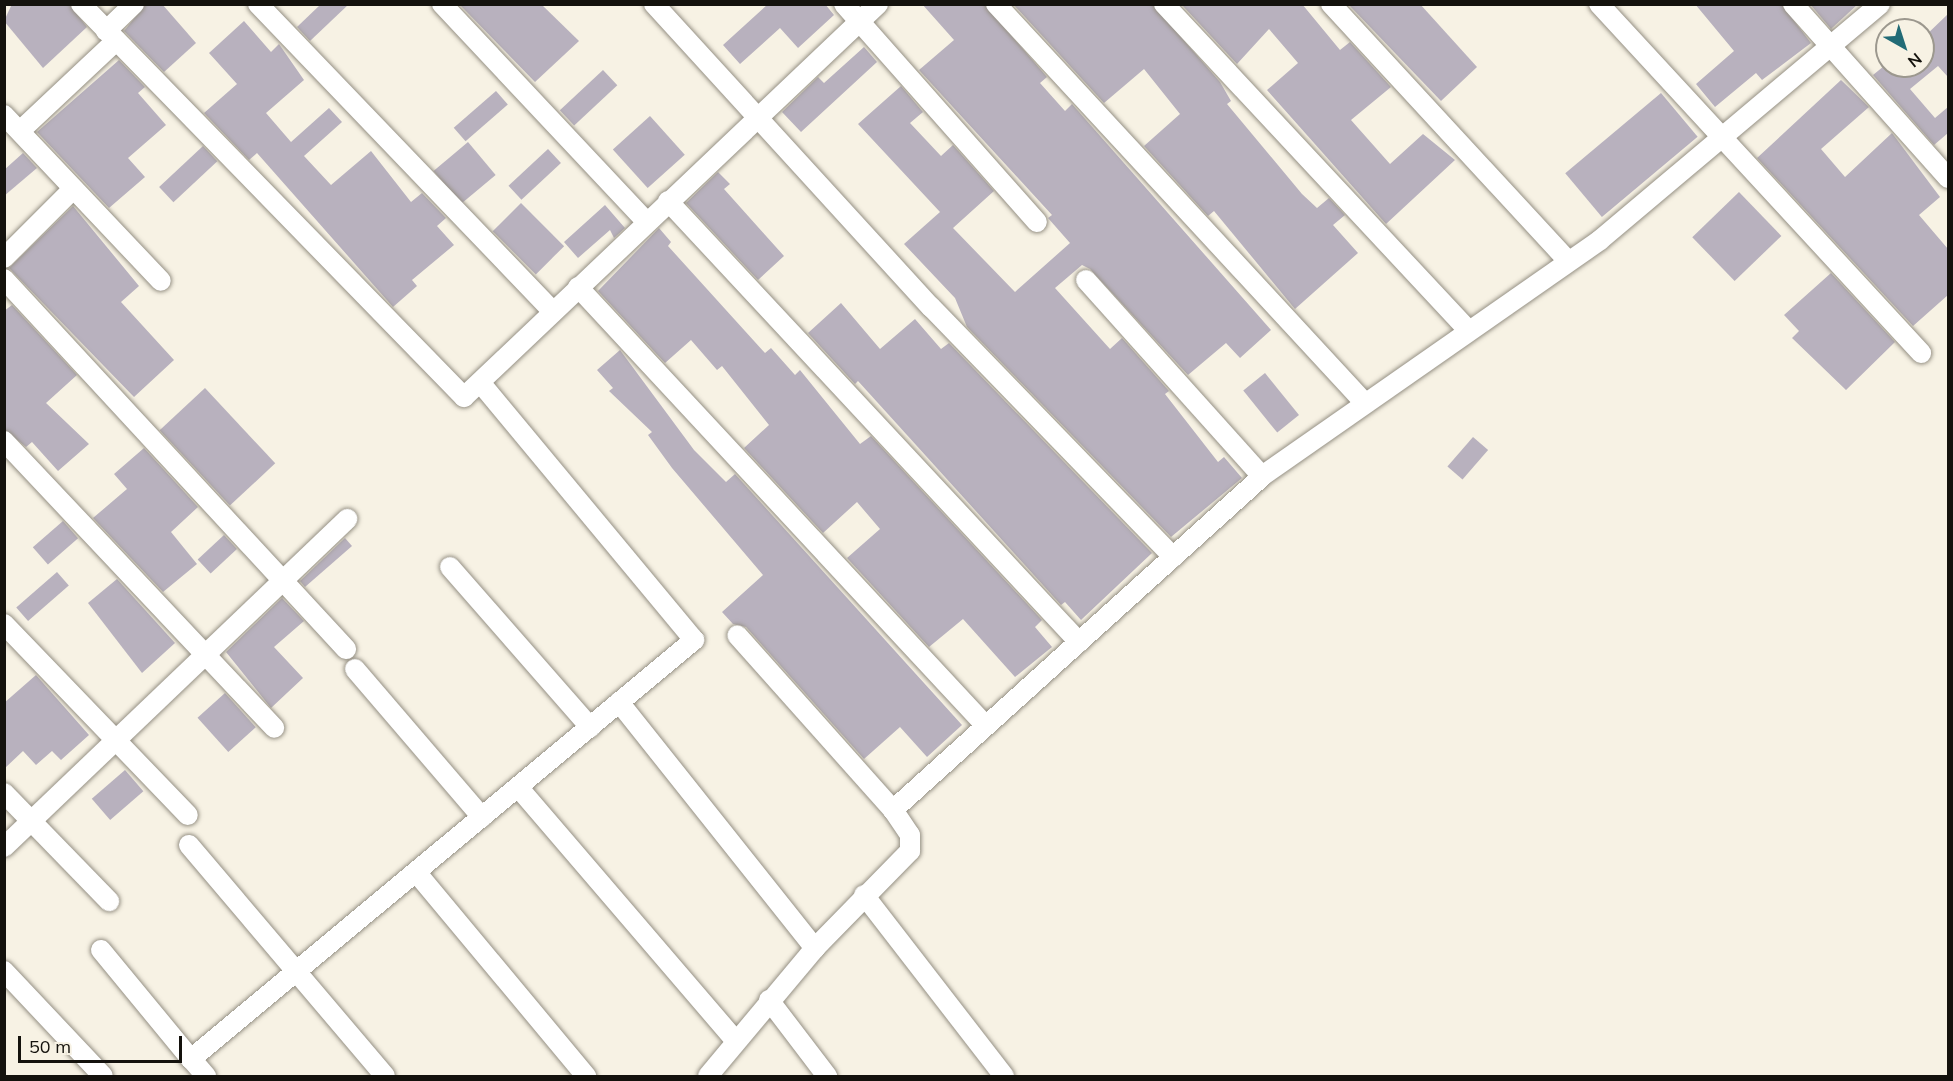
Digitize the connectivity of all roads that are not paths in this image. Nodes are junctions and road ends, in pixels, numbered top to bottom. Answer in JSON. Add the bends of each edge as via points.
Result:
{"nodes":[{"id":1,"x":81,"y":4,"type":"edge"},
{"id":2,"x":134,"y":4,"type":"edge"},
{"id":3,"x":258,"y":4,"type":"edge"},
{"id":4,"x":442,"y":4,"type":"edge"},
{"id":5,"x":654,"y":4,"type":"edge"},
{"id":6,"x":844,"y":4,"type":"edge"},
{"id":7,"x":879,"y":4,"type":"edge"},
{"id":8,"x":996,"y":4,"type":"edge"},
{"id":9,"x":1164,"y":4,"type":"edge"},
{"id":10,"x":1331,"y":4,"type":"edge"},
{"id":11,"x":1599,"y":4,"type":"edge"},
{"id":12,"x":1793,"y":4,"type":"edge"},
{"id":13,"x":1880,"y":4,"type":"edge"},
{"id":14,"x":859,"y":22,"type":"junction"},
{"id":15,"x":111,"y":36,"type":"junction"},
{"id":16,"x":1829,"y":47,"type":"junction"},
{"id":17,"x":756,"y":114,"type":"junction"},
{"id":18,"x":4,"y":115,"type":"edge"},
{"id":19,"x":20,"y":131,"type":"junction"},
{"id":20,"x":1720,"y":137,"type":"junction"},
{"id":21,"x":1948,"y":178,"type":"edge"},
{"id":22,"x":72,"y":190,"type":"junction"},
{"id":23,"x":668,"y":201,"type":"junction"},
{"id":24,"x":646,"y":221,"type":"junction"},
{"id":25,"x":1037,"y":222,"type":"dead end"},
{"id":26,"x":4,"y":258,"type":"edge"},
{"id":27,"x":1568,"y":261,"type":"junction"},
{"id":28,"x":4,"y":279,"type":"edge"},
{"id":29,"x":1086,"y":280,"type":"dead end"},
{"id":30,"x":161,"y":281,"type":"dead end"},
{"id":31,"x":578,"y":287,"type":"junction"},
{"id":32,"x":552,"y":312,"type":"junction"},
{"id":33,"x":1468,"y":330,"type":"junction"},
{"id":34,"x":1921,"y":353,"type":"dead end"},
{"id":35,"x":481,"y":383,"type":"junction"},
{"id":36,"x":1363,"y":401,"type":"junction"},
{"id":37,"x":4,"y":441,"type":"edge"},
{"id":38,"x":1262,"y":476,"type":"junction"},
{"id":39,"x":347,"y":519,"type":"dead end"},
{"id":40,"x":1173,"y":557,"type":"junction"},
{"id":41,"x":450,"y":567,"type":"dead end"},
{"id":42,"x":285,"y":579,"type":"junction"},
{"id":43,"x":4,"y":624,"type":"edge"},
{"id":44,"x":737,"y":635,"type":"dead end"},
{"id":45,"x":1079,"y":642,"type":"junction"},
{"id":46,"x":346,"y":649,"type":"dead end"},
{"id":47,"x":206,"y":654,"type":"junction"},
{"id":48,"x":355,"y":669,"type":"dead end"},
{"id":49,"x":619,"y":702,"type":"junction"},
{"id":50,"x":986,"y":726,"type":"junction"},
{"id":51,"x":590,"y":727,"type":"junction"},
{"id":52,"x":274,"y":728,"type":"dead end"},
{"id":53,"x":118,"y":742,"type":"junction"},
{"id":54,"x":518,"y":787,"type":"junction"},
{"id":55,"x":4,"y":794,"type":"edge"},
{"id":56,"x":893,"y":810,"type":"junction"},
{"id":57,"x":188,"y":815,"type":"dead end"},
{"id":58,"x":482,"y":817,"type":"junction"},
{"id":59,"x":32,"y":822,"type":"junction"},
{"id":60,"x":189,"y":845,"type":"dead end"},
{"id":61,"x":4,"y":847,"type":"edge"},
{"id":62,"x":416,"y":872,"type":"junction"},
{"id":63,"x":864,"y":895,"type":"junction"},
{"id":64,"x":109,"y":901,"type":"dead end"},
{"id":65,"x":815,"y":948,"type":"junction"},
{"id":66,"x":101,"y":950,"type":"dead end"},
{"id":67,"x":4,"y":971,"type":"edge"},
{"id":68,"x":297,"y":972,"type":"junction"},
{"id":69,"x":769,"y":1000,"type":"junction"},
{"id":70,"x":736,"y":1041,"type":"junction"},
{"id":71,"x":191,"y":1059,"type":"junction"},
{"id":72,"x":103,"y":1077,"type":"edge"},
{"id":73,"x":206,"y":1077,"type":"edge"},
{"id":74,"x":385,"y":1077,"type":"edge"},
{"id":75,"x":586,"y":1077,"type":"edge"},
{"id":76,"x":708,"y":1077,"type":"edge"},
{"id":77,"x":827,"y":1077,"type":"edge"},
{"id":78,"x":1004,"y":1077,"type":"edge"}],
"edges":[{"from":1,"to":15,"type":"street"},
{"from":2,"to":15,"type":"street"},
{"from":3,"to":32,"type":"street"},
{"from":4,"to":24,"type":"street"},
{"from":5,"to":17,"type":"street"},
{"from":6,"to":14,"type":"street"},
{"from":7,"to":14,"type":"street"},
{"from":8,"to":36,"type":"street"},
{"from":9,"to":33,"type":"street"},
{"from":10,"to":27,"type":"street"},
{"from":11,"to":20,"type":"street"},
{"from":12,"to":16,"type":"street"},
{"from":13,"to":16,"type":"street"},
{"from":14,"to":17,"type":"street"},
{"from":14,"to":25,"type":"street"},
{"from":15,"to":19,"type":"street"},
{"from":15,"to":35,"type":"street","via":[[464,397]]},
{"from":16,"to":20,"type":"street"},
{"from":16,"to":21,"type":"street"},
{"from":17,"to":23,"type":"street"},
{"from":17,"to":40,"type":"street","via":[[931,307]]},
{"from":18,"to":19,"type":"street"},
{"from":19,"to":22,"type":"street"},
{"from":20,"to":27,"type":"street"},
{"from":20,"to":34,"type":"street"},
{"from":22,"to":26,"type":"street"},
{"from":22,"to":30,"type":"street"},
{"from":23,"to":24,"type":"street"},
{"from":23,"to":45,"type":"street"},
{"from":24,"to":31,"type":"street"},
{"from":27,"to":33,"type":"street"},
{"from":28,"to":42,"type":"street"},
{"from":29,"to":38,"type":"street"},
{"from":31,"to":32,"type":"street"},
{"from":31,"to":50,"type":"street"},
{"from":32,"to":35,"type":"street"},
{"from":33,"to":36,"type":"street"},
{"from":35,"to":49,"type":"street","via":[[694,640]]},
{"from":36,"to":38,"type":"street"},
{"from":37,"to":47,"type":"street"},
{"from":38,"to":40,"type":"street"},
{"from":39,"to":42,"type":"street"},
{"from":40,"to":45,"type":"street"},
{"from":41,"to":51,"type":"street"},
{"from":42,"to":46,"type":"street"},
{"from":42,"to":47,"type":"street"},
{"from":43,"to":53,"type":"street"},
{"from":44,"to":56,"type":"street"},
{"from":45,"to":50,"type":"street"},
{"from":47,"to":52,"type":"street"},
{"from":47,"to":53,"type":"street"},
{"from":48,"to":58,"type":"street"},
{"from":49,"to":51,"type":"street"},
{"from":49,"to":65,"type":"street"},
{"from":50,"to":56,"type":"street"},
{"from":51,"to":54,"type":"street"},
{"from":53,"to":57,"type":"street"},
{"from":53,"to":59,"type":"street"},
{"from":54,"to":58,"type":"street"},
{"from":54,"to":70,"type":"street"},
{"from":55,"to":59,"type":"street"},
{"from":56,"to":63,"type":"street","via":[[910,835],[910,850]]},
{"from":58,"to":62,"type":"street"},
{"from":59,"to":61,"type":"street"},
{"from":59,"to":64,"type":"street"},
{"from":60,"to":68,"type":"street"},
{"from":62,"to":68,"type":"street"},
{"from":62,"to":75,"type":"street"},
{"from":63,"to":65,"type":"street"},
{"from":63,"to":78,"type":"street"},
{"from":65,"to":69,"type":"street"},
{"from":66,"to":71,"type":"street"},
{"from":67,"to":72,"type":"street"},
{"from":68,"to":71,"type":"street"},
{"from":68,"to":74,"type":"street"},
{"from":69,"to":70,"type":"street"},
{"from":69,"to":77,"type":"street"},
{"from":70,"to":76,"type":"street"},
{"from":71,"to":73,"type":"street"}]}
